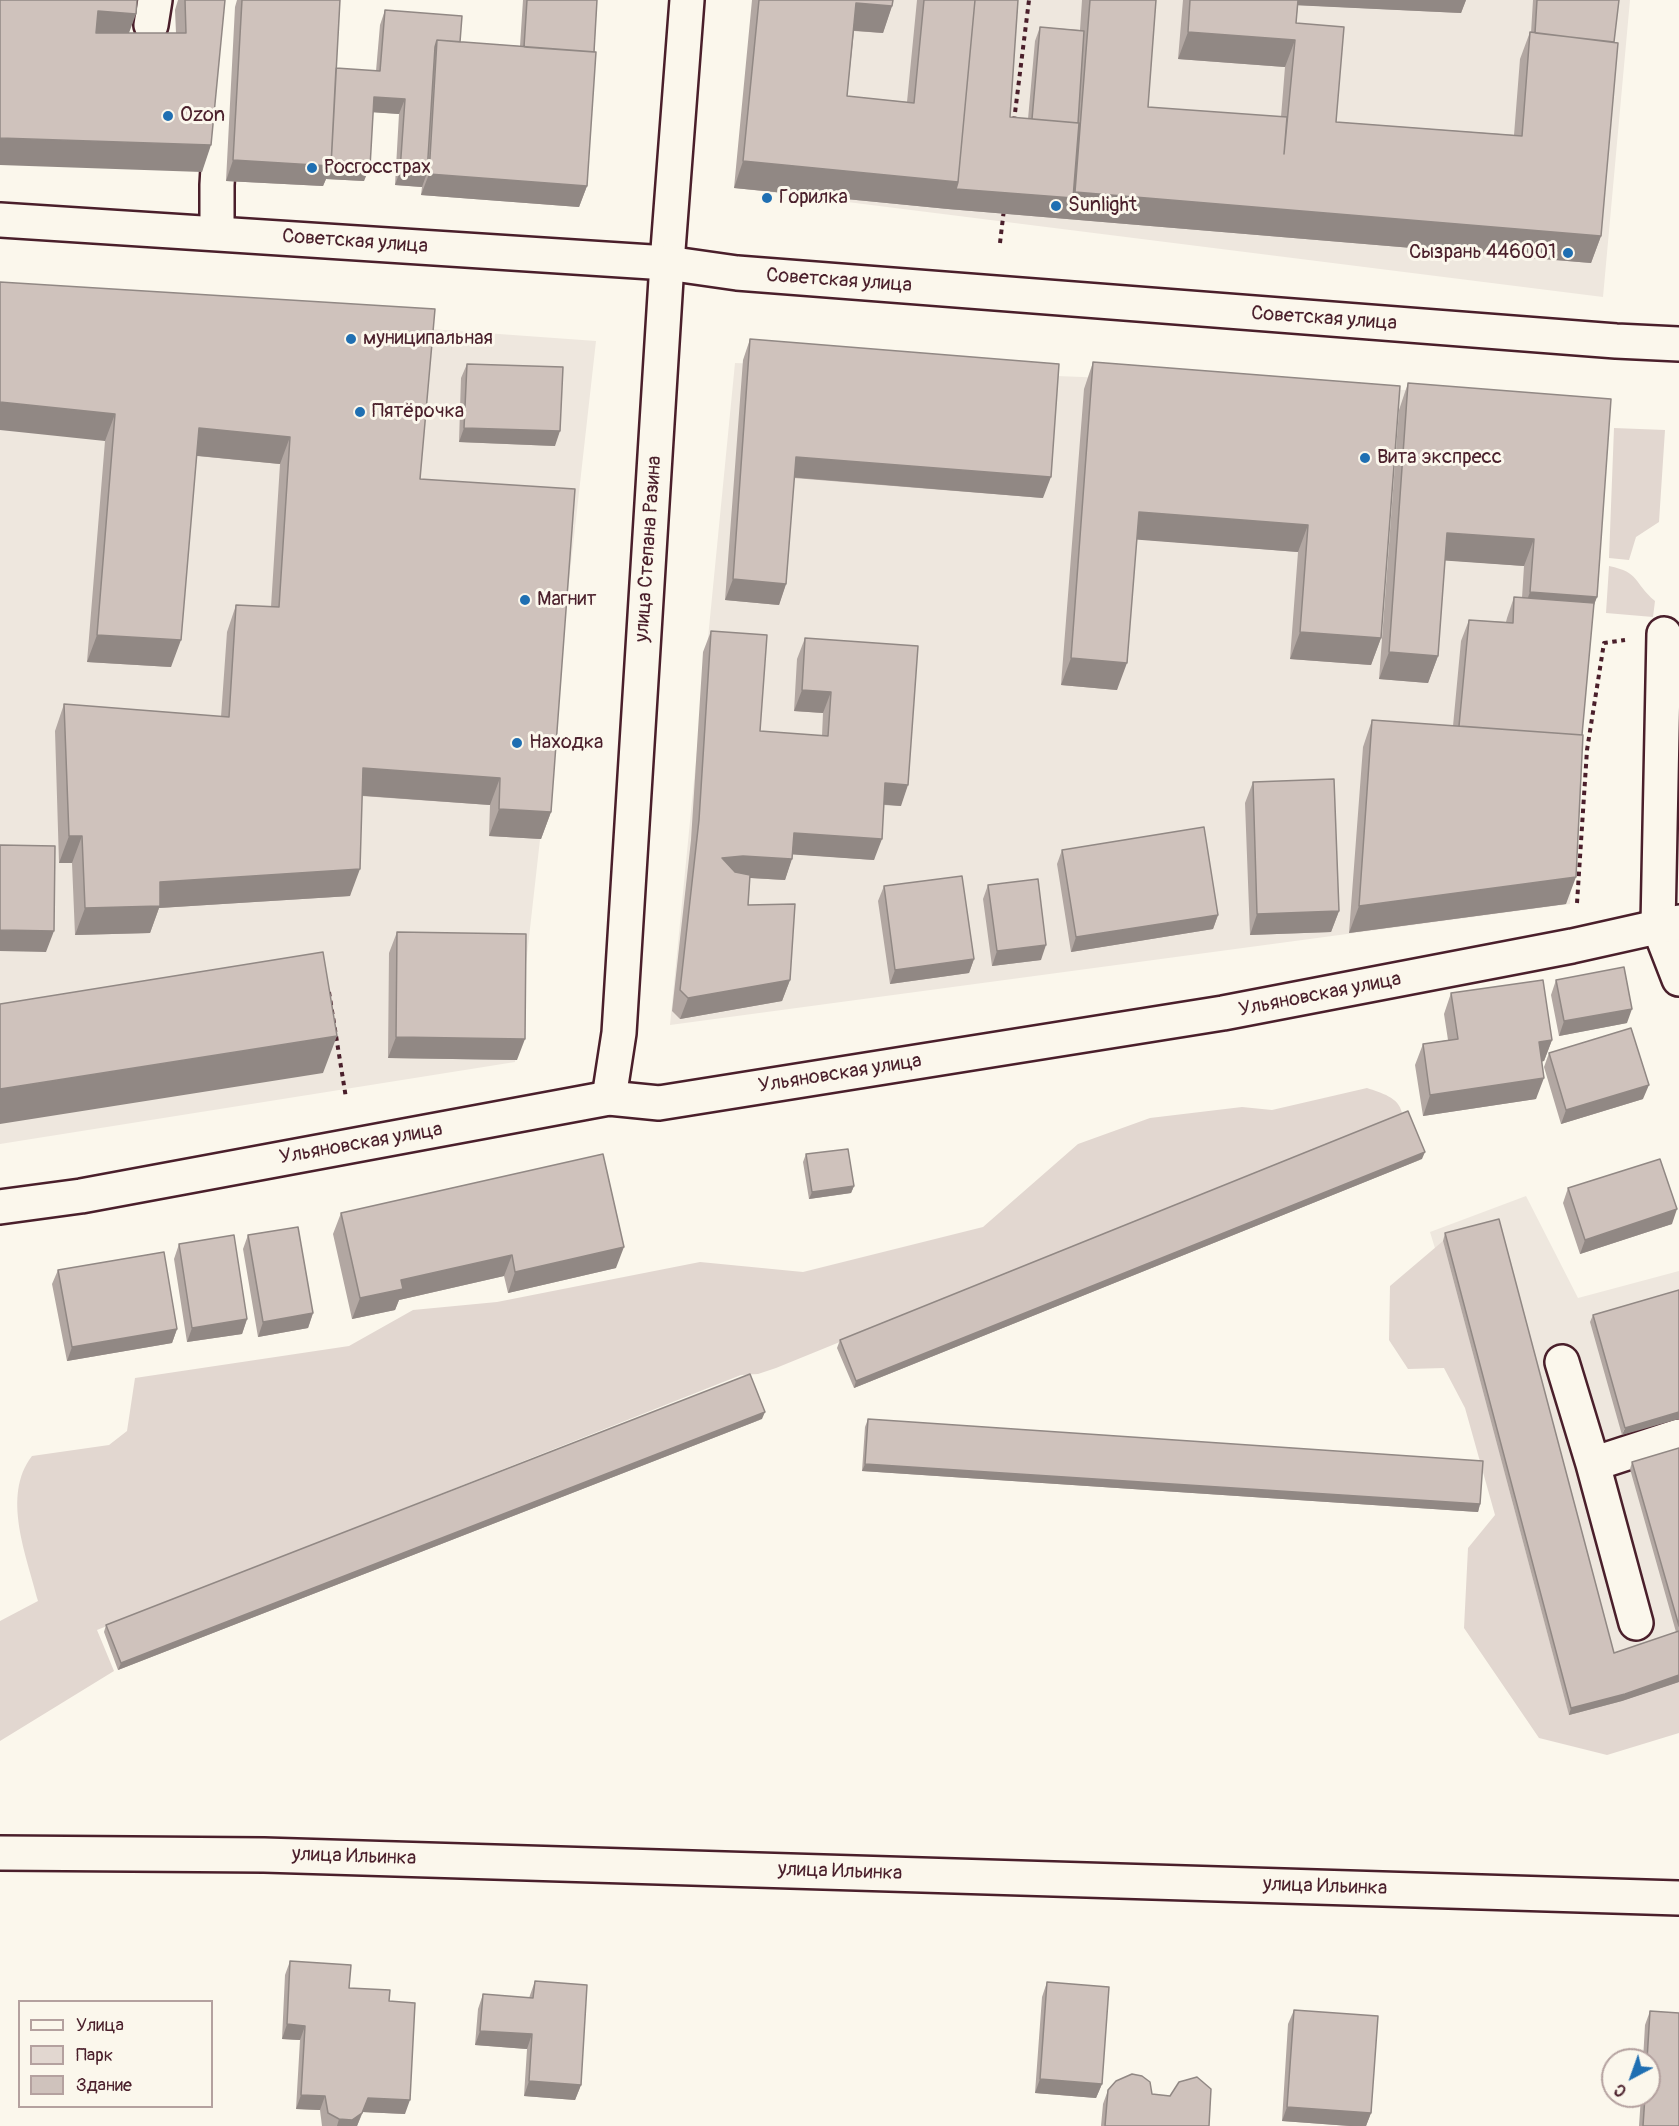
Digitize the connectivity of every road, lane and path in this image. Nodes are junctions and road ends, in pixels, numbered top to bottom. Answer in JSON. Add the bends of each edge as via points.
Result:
{"nodes":[{"id":1,"x":228,"y":0,"type":"edge"},
{"id":2,"x":687,"y":0,"type":"edge"},
{"id":3,"x":1029,"y":0,"type":"edge"},
{"id":4,"x":1014,"y":127,"type":"edge"},
{"id":5,"x":1006,"y":197,"type":"edge"},
{"id":6,"x":0,"y":220,"type":"edge"},
{"id":7,"x":217,"y":233,"type":"junction"},
{"id":8,"x":1000,"y":243,"type":"dead end"},
{"id":9,"x":667,"y":263,"type":"junction"},
{"id":10,"x":1679,"y":344,"type":"edge"},
{"id":11,"x":1664,"y":634,"type":"joint"},
{"id":12,"x":1669,"y":923,"type":"edge"},
{"id":13,"x":1572,"y":946,"type":"junction"},
{"id":14,"x":1679,"y":979,"type":"edge"},
{"id":15,"x":328,"y":987,"type":"edge"},
{"id":16,"x":346,"y":1098,"type":"dead end"},
{"id":17,"x":609,"y":1098,"type":"junction"},
{"id":18,"x":0,"y":1207,"type":"edge"},
{"id":19,"x":1562,"y":1362,"type":"dead end"},
{"id":20,"x":1679,"y":1436,"type":"edge"},
{"id":21,"x":1593,"y":1464,"type":"junction"},
{"id":22,"x":1636,"y":1623,"type":"dead end"},
{"id":23,"x":0,"y":1853,"type":"edge"},
{"id":24,"x":1679,"y":1898,"type":"edge"}],
"edges":[{"from":1,"to":7,"type":"main road"},
{"from":2,"to":9,"type":"main road","name":"улица Степана Разина"},
{"from":3,"to":4,"type":"path"},
{"from":5,"to":8,"type":"path"},
{"from":6,"to":7,"type":"main road","name":"Советская улица"},
{"from":7,"to":9,"type":"main road","name":"Советская улица"},
{"from":9,"to":10,"type":"main road","name":"Советская улица","via":[[761,275]]},
{"from":9,"to":17,"type":"main road","name":"улица Степана Разина","via":[[619,1033]]},
{"from":11,"to":12,"type":"main road"},
{"from":11,"to":13,"type":"path","via":[[1604,643],[1587,750]]},
{"from":12,"to":13,"type":"main road","name":"Ульяновская улица"},
{"from":12,"to":14,"type":"main road"},
{"from":13,"to":17,"type":"main road","name":"Ульяновская улица","via":[[1223,1013],[659,1103]]},
{"from":15,"to":16,"type":"path"},
{"from":17,"to":18,"type":"main road","name":"Ульяновская улица","via":[[81,1196]]},
{"from":19,"to":21,"type":"main road"},
{"from":20,"to":21,"type":"main road"},
{"from":21,"to":22,"type":"main road"},
{"from":23,"to":24,"type":"main road","name":"улица Ильинка","via":[[299,1856]]}]}
